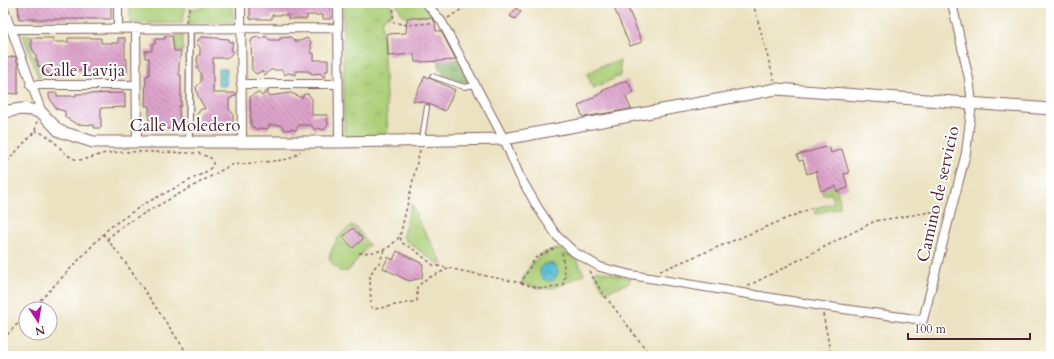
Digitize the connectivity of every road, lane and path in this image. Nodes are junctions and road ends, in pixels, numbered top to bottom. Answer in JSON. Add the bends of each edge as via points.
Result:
{"nodes":[{"id":1,"x":118,"y":3,"type":"edge"},
{"id":2,"x":185,"y":3,"type":"edge"},
{"id":3,"x":204,"y":3,"type":"edge"},
{"id":4,"x":242,"y":3,"type":"edge"},
{"id":5,"x":338,"y":3,"type":"edge"},
{"id":6,"x":394,"y":3,"type":"edge"},
{"id":7,"x":426,"y":3,"type":"edge"},
{"id":8,"x":471,"y":3,"type":"edge"},
{"id":9,"x":753,"y":3,"type":"edge"},
{"id":10,"x":952,"y":3,"type":"edge"},
{"id":11,"x":190,"y":5,"type":"junction"},
{"id":12,"x":3,"y":7,"type":"edge"},
{"id":13,"x":442,"y":22,"type":"junction"},
{"id":14,"x":188,"y":26,"type":"junction"},
{"id":15,"x":118,"y":28,"type":"junction"},
{"id":16,"x":136,"y":28,"type":"junction"},
{"id":17,"x":241,"y":28,"type":"junction"},
{"id":18,"x":338,"y":28,"type":"junction"},
{"id":19,"x":11,"y":29,"type":"junction"},
{"id":20,"x":432,"y":76,"type":"dead end"},
{"id":21,"x":242,"y":84,"type":"junction"},
{"id":22,"x":338,"y":84,"type":"junction"},
{"id":23,"x":30,"y":85,"type":"junction"},
{"id":24,"x":136,"y":85,"type":"junction"},
{"id":25,"x":475,"y":85,"type":"junction"},
{"id":26,"x":776,"y":89,"type":"junction"},
{"id":27,"x":972,"y":103,"type":"junction"},
{"id":28,"x":427,"y":107,"type":"dead end"},
{"id":29,"x":1051,"y":109,"type":"edge"},
{"id":30,"x":3,"y":112,"type":"edge"},
{"id":31,"x":42,"y":113,"type":"junction"},
{"id":32,"x":35,"y":131,"type":"junction"},
{"id":33,"x":422,"y":139,"type":"junction"},
{"id":34,"x":504,"y":139,"type":"junction"},
{"id":35,"x":189,"y":141,"type":"junction"},
{"id":36,"x":242,"y":141,"type":"junction"},
{"id":37,"x":301,"y":141,"type":"junction"},
{"id":38,"x":136,"y":142,"type":"junction"},
{"id":39,"x":339,"y":142,"type":"junction"},
{"id":40,"x":3,"y":166,"type":"edge"},
{"id":41,"x":812,"y":208,"type":"dead end"},
{"id":42,"x":952,"y":209,"type":"junction"},
{"id":43,"x":103,"y":234,"type":"junction"},
{"id":44,"x":400,"y":236,"type":"junction"},
{"id":45,"x":107,"y":240,"type":"junction"},
{"id":46,"x":564,"y":243,"type":"junction"},
{"id":47,"x":384,"y":250,"type":"junction"},
{"id":48,"x":359,"y":253,"type":"dead end"},
{"id":49,"x":586,"y":259,"type":"junction"},
{"id":50,"x":448,"y":269,"type":"junction"},
{"id":51,"x":660,"y":271,"type":"dead end"},
{"id":52,"x":521,"y":283,"type":"junction"},
{"id":53,"x":737,"y":292,"type":"junction"},
{"id":54,"x":40,"y":301,"type":"edge"},
{"id":55,"x":822,"y":306,"type":"junction"},
{"id":56,"x":18,"y":323,"type":"edge"},
{"id":57,"x":3,"y":339,"type":"edge"},
{"id":58,"x":3,"y":347,"type":"edge"},
{"id":59,"x":12,"y":356,"type":"edge"},
{"id":60,"x":189,"y":356,"type":"edge"},
{"id":61,"x":651,"y":356,"type":"edge"},
{"id":62,"x":831,"y":356,"type":"edge"}],
"edges":[{"from":1,"to":15,"type":"street"},
{"from":2,"to":11,"type":"path"},
{"from":3,"to":11,"type":"path"},
{"from":4,"to":17,"type":"street"},
{"from":5,"to":18,"type":"street"},
{"from":6,"to":13,"type":"path","via":[[393,22],[407,25]]},
{"from":7,"to":13,"type":"street"},
{"from":8,"to":13,"type":"path"},
{"from":9,"to":26,"type":"path"},
{"from":10,"to":27,"type":"street","name":"Camino de servicio"},
{"from":11,"to":14,"type":"path"},
{"from":12,"to":19,"type":"street"},
{"from":13,"to":25,"type":"street"},
{"from":14,"to":16,"type":"street"},
{"from":14,"to":17,"type":"street"},
{"from":14,"to":35,"type":"street"},
{"from":15,"to":16,"type":"street"},
{"from":15,"to":19,"type":"street"},
{"from":16,"to":24,"type":"street"},
{"from":17,"to":18,"type":"street"},
{"from":17,"to":21,"type":"street"},
{"from":18,"to":22,"type":"street"},
{"from":19,"to":23,"type":"street"},
{"from":20,"to":25,"type":"lane","via":[[464,87]]},
{"from":21,"to":22,"type":"street"},
{"from":21,"to":36,"type":"street"},
{"from":22,"to":39,"type":"street"},
{"from":23,"to":24,"type":"street","name":"Calle Lavija"},
{"from":23,"to":31,"type":"street"},
{"from":24,"to":38,"type":"street"},
{"from":25,"to":34,"type":"street"},
{"from":26,"to":27,"type":"main road","name":"Calle Moledero"},
{"from":26,"to":34,"type":"main road","name":"Calle Moledero"},
{"from":27,"to":29,"type":"main road","name":"Calle Moledero"},
{"from":27,"to":42,"type":"street","name":"Camino de servicio","via":[[966,153]]},
{"from":28,"to":33,"type":"lane"},
{"from":30,"to":31,"type":"main road","via":[[21,109]]},
{"from":31,"to":32,"type":"path"},
{"from":31,"to":38,"type":"main road","name":"Calle Moledero","via":[[59,131],[73,136],[93,142]]},
{"from":32,"to":40,"type":"path"},
{"from":32,"to":43,"type":"path","via":[[42,133],[68,155],[79,160],[108,153],[198,153],[211,158],[214,163],[204,173],[144,204]]},
{"from":33,"to":34,"type":"main road","name":"Calle Moledero"},
{"from":33,"to":39,"type":"main road","name":"Calle Moledero"},
{"from":33,"to":44,"type":"path"},
{"from":34,"to":46,"type":"street","via":[[519,175],[538,208]]},
{"from":35,"to":36,"type":"main road","name":"Calle Moledero"},
{"from":35,"to":38,"type":"main road","name":"Calle Moledero"},
{"from":36,"to":37,"type":"main road","name":"Calle Moledero"},
{"from":37,"to":39,"type":"main road","name":"Calle Moledero"},
{"from":37,"to":45,"type":"path","via":[[300,151],[294,157],[231,165],[125,224]]},
{"from":41,"to":51,"type":"path"},
{"from":42,"to":53,"type":"path","via":[[875,221]]},
{"from":42,"to":55,"type":"street","name":"Camino de servicio","via":[[923,320]]},
{"from":43,"to":45,"type":"path"},
{"from":43,"to":54,"type":"path"},
{"from":44,"to":47,"type":"path","via":[[392,246]]},
{"from":44,"to":50,"type":"path","via":[[402,243],[433,265]]},
{"from":45,"to":60,"type":"path","via":[[126,262]]},
{"from":46,"to":49,"type":"street"},
{"from":46,"to":52,"type":"path","via":[[535,258]]},
{"from":46,"to":52,"type":"path","via":[[561,249],[565,276],[563,284],[552,289],[537,289]]},
{"from":47,"to":48,"type":"path"},
{"from":47,"to":50,"type":"path","via":[[380,262],[370,276],[371,307],[417,301],[417,287],[426,279]]},
{"from":49,"to":53,"type":"street","via":[[600,267],[631,275]]},
{"from":49,"to":61,"type":"path","via":[[592,277]]},
{"from":50,"to":52,"type":"path"},
{"from":53,"to":55,"type":"street"},
{"from":55,"to":62,"type":"path"},
{"from":56,"to":57,"type":"path"},
{"from":58,"to":59,"type":"path"}]}
